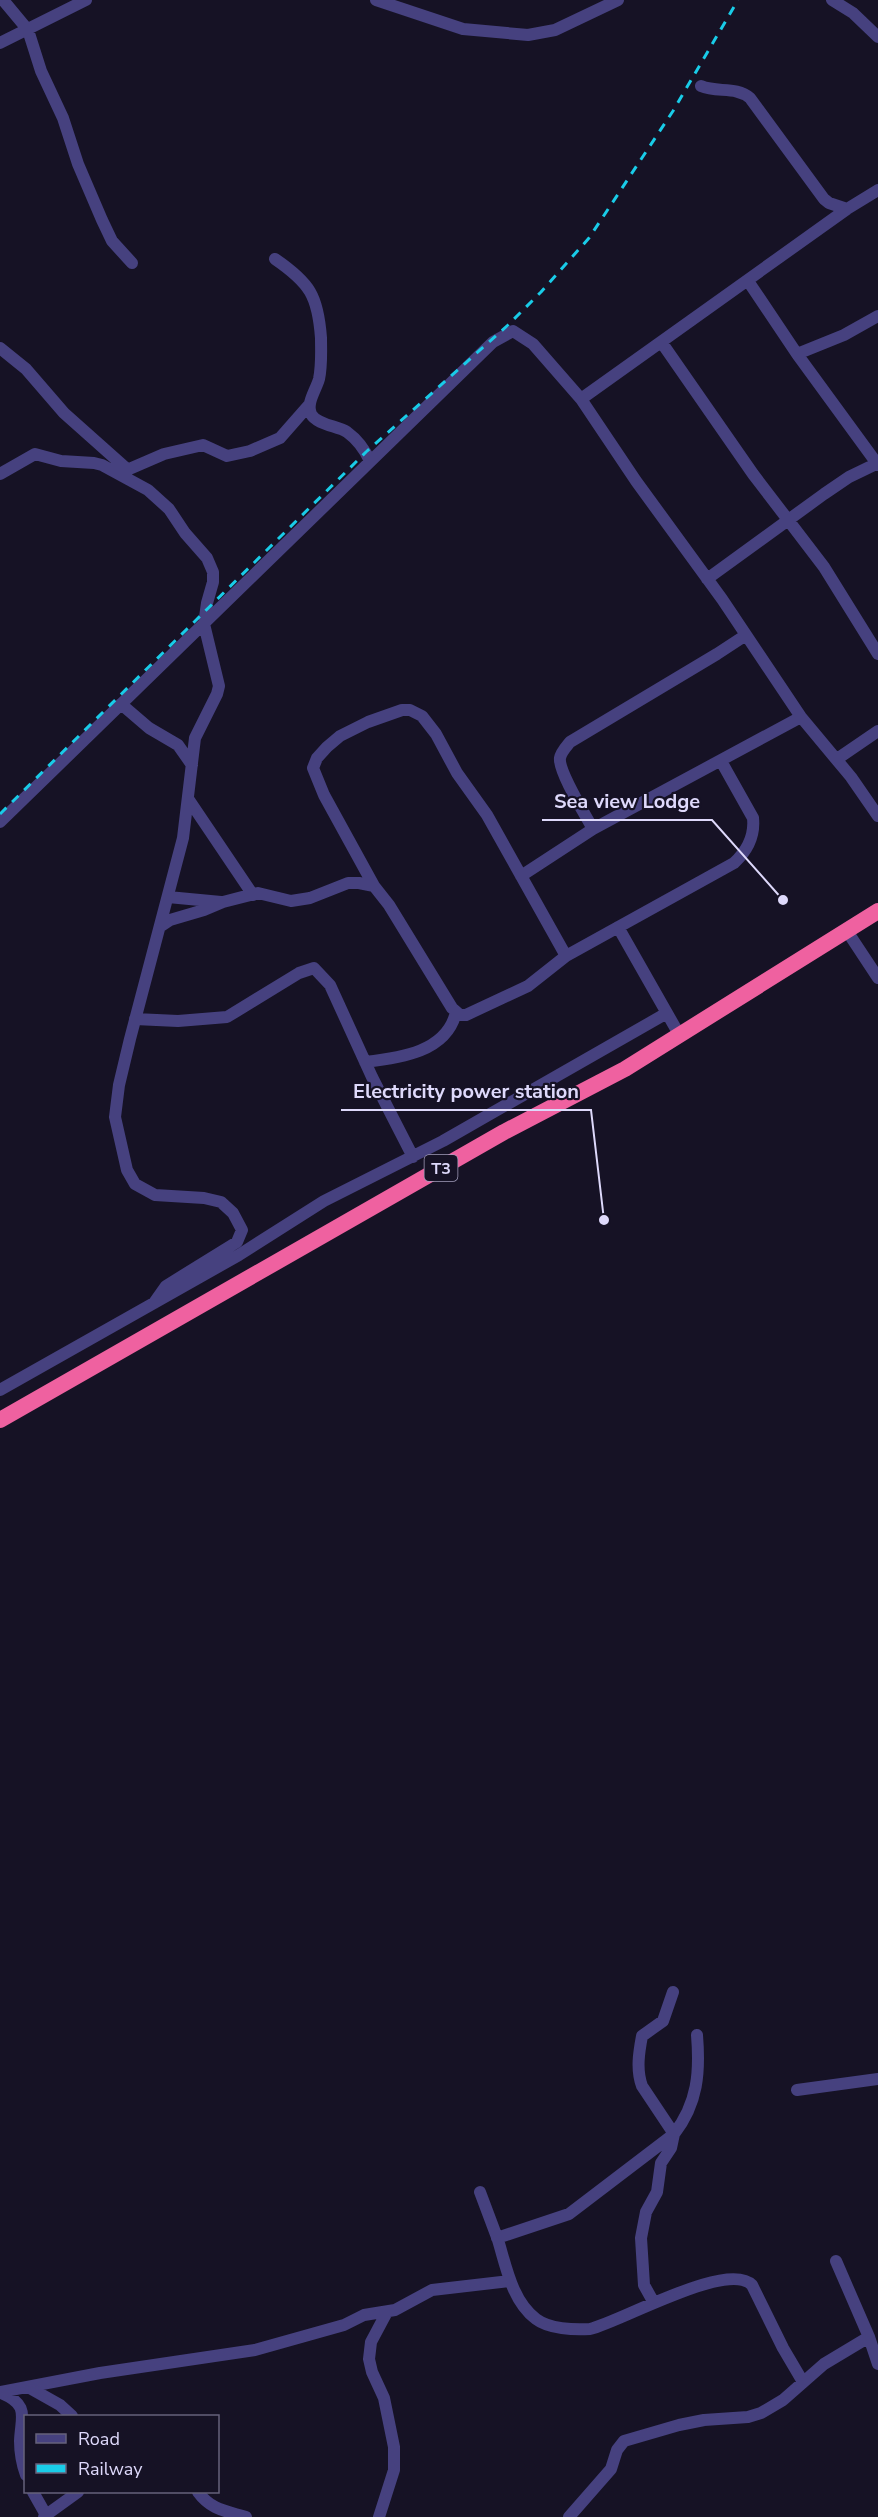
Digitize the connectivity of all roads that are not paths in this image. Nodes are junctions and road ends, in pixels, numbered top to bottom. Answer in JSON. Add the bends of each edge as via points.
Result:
{"nodes":[{"id":1,"x":3,"y":0,"type":"edge"},
{"id":2,"x":86,"y":0,"type":"edge"},
{"id":3,"x":376,"y":0,"type":"edge"},
{"id":4,"x":618,"y":0,"type":"edge"},
{"id":5,"x":832,"y":0,"type":"edge"},
{"id":6,"x":28,"y":30,"type":"junction"},
{"id":7,"x":878,"y":37,"type":"edge"},
{"id":8,"x":0,"y":43,"type":"edge"},
{"id":9,"x":701,"y":86,"type":"dead end"},
{"id":10,"x":878,"y":190,"type":"edge"},
{"id":11,"x":847,"y":209,"type":"junction"},
{"id":12,"x":276,"y":259,"type":"dead end"},
{"id":13,"x":132,"y":263,"type":"dead end"},
{"id":14,"x":748,"y":281,"type":"junction"},
{"id":15,"x":878,"y":316,"type":"edge"},
{"id":16,"x":662,"y":343,"type":"junction"},
{"id":17,"x":0,"y":348,"type":"edge"},
{"id":18,"x":797,"y":354,"type":"junction"},
{"id":19,"x":581,"y":399,"type":"junction"},
{"id":20,"x":309,"y":405,"type":"junction"},
{"id":21,"x":318,"y":421,"type":"junction"},
{"id":22,"x":291,"y":427,"type":"junction"},
{"id":23,"x":370,"y":461,"type":"junction"},
{"id":24,"x":878,"y":464,"type":"edge"},
{"id":25,"x":124,"y":472,"type":"junction"},
{"id":26,"x":0,"y":474,"type":"edge"},
{"id":27,"x":788,"y":521,"type":"junction"},
{"id":28,"x":707,"y":579,"type":"junction"},
{"id":29,"x":204,"y":624,"type":"junction"},
{"id":30,"x":746,"y":635,"type":"junction"},
{"id":31,"x":878,"y":654,"type":"edge"},
{"id":32,"x":121,"y":704,"type":"junction"},
{"id":33,"x":801,"y":717,"type":"junction"},
{"id":34,"x":878,"y":731,"type":"edge"},
{"id":35,"x":837,"y":759,"type":"junction"},
{"id":36,"x":721,"y":761,"type":"junction"},
{"id":37,"x":192,"y":765,"type":"junction"},
{"id":38,"x":189,"y":800,"type":"junction"},
{"id":39,"x":878,"y":816,"type":"edge"},
{"id":40,"x":0,"y":822,"type":"edge"},
{"id":41,"x":593,"y":829,"type":"junction"},
{"id":42,"x":521,"y":876,"type":"junction"},
{"id":43,"x":374,"y":886,"type":"junction"},
{"id":44,"x":253,"y":895,"type":"junction"},
{"id":45,"x":168,"y":897,"type":"junction"},
{"id":46,"x":223,"y":902,"type":"junction"},
{"id":47,"x":878,"y":910,"type":"edge"},
{"id":48,"x":161,"y":926,"type":"junction"},
{"id":49,"x":618,"y":927,"type":"junction"},
{"id":50,"x":847,"y":931,"type":"junction"},
{"id":51,"x":566,"y":956,"type":"junction"},
{"id":52,"x":878,"y":978,"type":"edge"},
{"id":53,"x":456,"y":1012,"type":"junction"},
{"id":54,"x":667,"y":1013,"type":"junction"},
{"id":55,"x":135,"y":1019,"type":"junction"},
{"id":56,"x":680,"y":1036,"type":"junction"},
{"id":57,"x":365,"y":1062,"type":"junction"},
{"id":58,"x":413,"y":1157,"type":"junction"},
{"id":59,"x":154,"y":1303,"type":"junction"},
{"id":60,"x":0,"y":1390,"type":"edge"},
{"id":61,"x":0,"y":1420,"type":"edge"},
{"id":62,"x":672,"y":1992,"type":"dead end"},
{"id":63,"x":697,"y":2034,"type":"dead end"},
{"id":64,"x":878,"y":2079,"type":"edge"},
{"id":65,"x":797,"y":2090,"type":"dead end"},
{"id":66,"x":674,"y":2134,"type":"junction"},
{"id":67,"x":480,"y":2192,"type":"dead end"},
{"id":68,"x":497,"y":2238,"type":"junction"},
{"id":69,"x":836,"y":2261,"type":"dead end"},
{"id":70,"x":510,"y":2282,"type":"junction"},
{"id":71,"x":654,"y":2303,"type":"junction"},
{"id":72,"x":387,"y":2312,"type":"junction"},
{"id":73,"x":869,"y":2337,"type":"junction"},
{"id":74,"x":878,"y":2364,"type":"edge"},
{"id":75,"x":803,"y":2382,"type":"junction"},
{"id":76,"x":28,"y":2387,"type":"junction"},
{"id":77,"x":0,"y":2392,"type":"edge"},
{"id":78,"x":71,"y":2415,"type":"edge"},
{"id":79,"x":24,"y":2463,"type":"edge"},
{"id":80,"x":34,"y":2493,"type":"edge"},
{"id":81,"x":77,"y":2493,"type":"edge"},
{"id":82,"x":199,"y":2493,"type":"edge"},
{"id":83,"x":45,"y":2516,"type":"edge"},
{"id":84,"x":246,"y":2517,"type":"edge"},
{"id":85,"x":379,"y":2517,"type":"edge"},
{"id":86,"x":569,"y":2517,"type":"edge"}],
"edges":[{"from":1,"to":6,"type":"street"},
{"from":2,"to":6,"type":"street"},
{"from":3,"to":4,"type":"street","via":[[463,29],[528,34],[555,30]]},
{"from":5,"to":7,"type":"street","via":[[853,13]]},
{"from":6,"to":8,"type":"street"},
{"from":6,"to":13,"type":"street","via":[[102,220],[112,241]]},
{"from":9,"to":11,"type":"street","via":[[740,91],[750,98],[824,199]]},
{"from":10,"to":11,"type":"street"},
{"from":11,"to":14,"type":"street"},
{"from":12,"to":20,"type":"street","via":[[300,278],[318,308],[322,364]]},
{"from":14,"to":16,"type":"street"},
{"from":14,"to":18,"type":"street"},
{"from":15,"to":18,"type":"street"},
{"from":16,"to":19,"type":"street"},
{"from":16,"to":27,"type":"street"},
{"from":17,"to":25,"type":"street","via":[[26,369]]},
{"from":18,"to":24,"type":"street"},
{"from":19,"to":23,"type":"street","via":[[533,344],[513,331],[493,342]]},
{"from":19,"to":28,"type":"street"},
{"from":20,"to":21,"type":"street"},
{"from":20,"to":22,"type":"street"},
{"from":21,"to":22,"type":"street"},
{"from":21,"to":23,"type":"street","via":[[356,439]]},
{"from":22,"to":25,"type":"street","via":[[280,438],[240,454],[227,456],[203,446],[164,454]]},
{"from":23,"to":29,"type":"street"},
{"from":24,"to":27,"type":"street","via":[[849,477]]},
{"from":25,"to":26,"type":"street","via":[[35,454]]},
{"from":25,"to":29,"type":"street","via":[[164,502],[210,563],[214,577]]},
{"from":27,"to":28,"type":"street"},
{"from":27,"to":31,"type":"street","via":[[824,567]]},
{"from":28,"to":30,"type":"street"},
{"from":29,"to":32,"type":"street"},
{"from":29,"to":37,"type":"street","via":[[219,686],[195,738]]},
{"from":30,"to":33,"type":"street"},
{"from":30,"to":41,"type":"street","via":[[570,742],[563,750],[562,770]]},
{"from":32,"to":37,"type":"street","via":[[149,728],[178,745]]},
{"from":32,"to":40,"type":"street"},
{"from":33,"to":35,"type":"street"},
{"from":33,"to":36,"type":"street"},
{"from":34,"to":35,"type":"street"},
{"from":35,"to":39,"type":"street"},
{"from":36,"to":41,"type":"street"},
{"from":36,"to":49,"type":"street","via":[[753,818],[747,849],[734,863]]},
{"from":37,"to":38,"type":"street"},
{"from":38,"to":44,"type":"street"},
{"from":38,"to":45,"type":"street"},
{"from":41,"to":42,"type":"street"},
{"from":42,"to":43,"type":"street","via":[[487,814],[457,773],[429,724],[416,712],[402,710],[340,736],[317,758],[313,768]]},
{"from":42,"to":51,"type":"street"},
{"from":43,"to":44,"type":"street","via":[[348,883],[291,901]]},
{"from":43,"to":53,"type":"street"},
{"from":44,"to":46,"type":"street"},
{"from":45,"to":46,"type":"street"},
{"from":45,"to":48,"type":"street"},
{"from":46,"to":48,"type":"street"},
{"from":47,"to":50,"type":"highway","number":"T3"},
{"from":48,"to":55,"type":"street"},
{"from":49,"to":51,"type":"street"},
{"from":49,"to":54,"type":"street"},
{"from":50,"to":52,"type":"street"},
{"from":50,"to":56,"type":"highway","number":"T3"},
{"from":51,"to":53,"type":"street","via":[[528,986],[473,1013]]},
{"from":53,"to":57,"type":"street","via":[[453,1025],[436,1042],[394,1059]]},
{"from":54,"to":56,"type":"street"},
{"from":54,"to":58,"type":"street"},
{"from":55,"to":57,"type":"street","via":[[226,1017],[314,968],[336,995]]},
{"from":55,"to":59,"type":"street","via":[[115,1117],[131,1179],[154,1195],[221,1202],[242,1230],[237,1242],[166,1286]]},
{"from":56,"to":61,"type":"highway","number":"T3"},
{"from":57,"to":58,"type":"street"},
{"from":58,"to":59,"type":"street","via":[[324,1201]]},
{"from":59,"to":60,"type":"street"},
{"from":62,"to":66,"type":"street","via":[[663,2021],[642,2036],[639,2077]]},
{"from":63,"to":66,"type":"street","via":[[695,2095]]},
{"from":64,"to":65,"type":"street"},
{"from":66,"to":68,"type":"street","via":[[569,2214]]},
{"from":66,"to":71,"type":"street","via":[[661,2163],[657,2192],[646,2212],[641,2238],[644,2285]]},
{"from":67,"to":68,"type":"street"},
{"from":68,"to":70,"type":"street"},
{"from":69,"to":73,"type":"street"},
{"from":70,"to":71,"type":"street","via":[[534,2318],[576,2330],[602,2326]]},
{"from":70,"to":72,"type":"street","via":[[432,2290]]},
{"from":71,"to":75,"type":"street","via":[[716,2280],[748,2281]]},
{"from":72,"to":76,"type":"street","via":[[364,2315],[345,2325],[241,2353]]},
{"from":72,"to":85,"type":"street","via":[[371,2342],[369,2359],[384,2398],[395,2453]]},
{"from":73,"to":74,"type":"street"},
{"from":73,"to":75,"type":"street","via":[[824,2364]]},
{"from":75,"to":86,"type":"street","via":[[761,2414],[704,2420],[624,2441],[610,2469]]},
{"from":76,"to":77,"type":"street"},
{"from":76,"to":78,"type":"street"},
{"from":77,"to":79,"type":"street","via":[[16,2402],[22,2413],[20,2439]]},
{"from":80,"to":83,"type":"street"},
{"from":81,"to":83,"type":"street"},
{"from":82,"to":84,"type":"street","via":[[215,2508]]}]}
